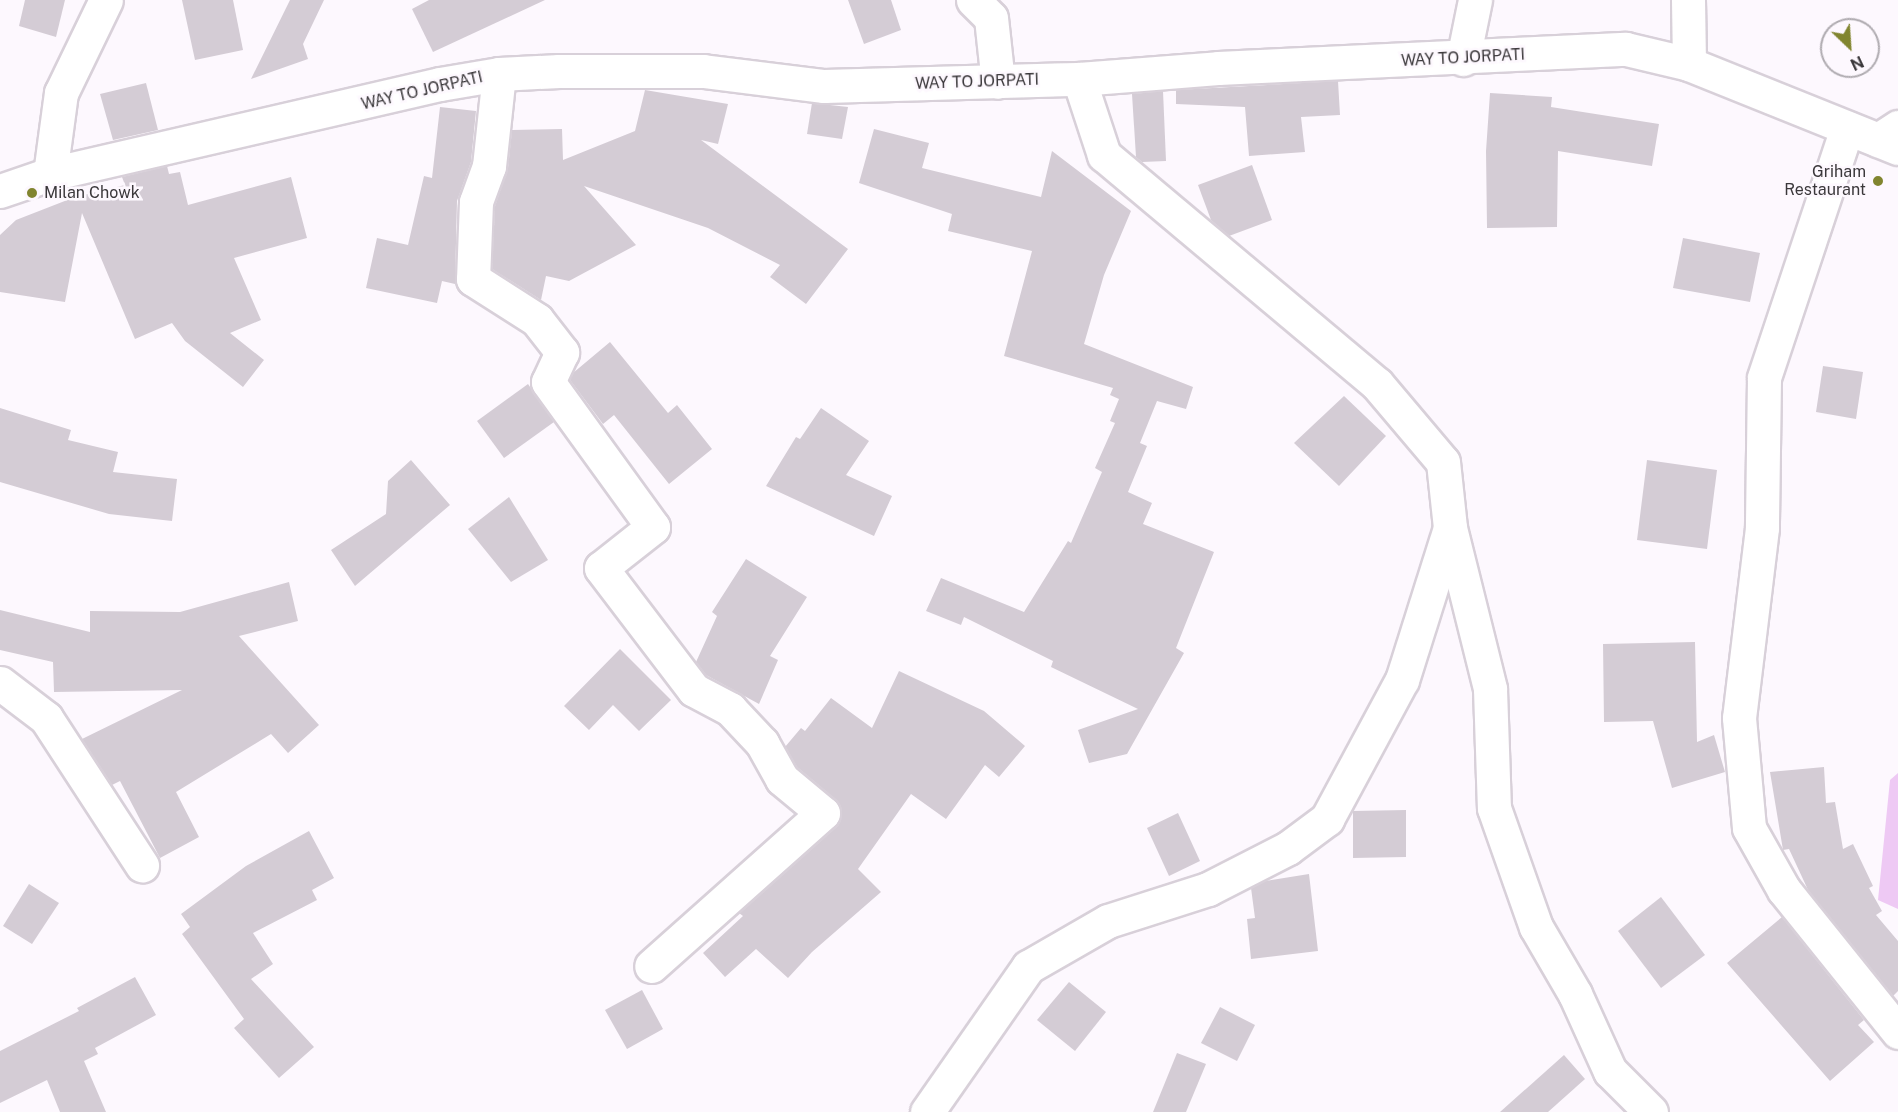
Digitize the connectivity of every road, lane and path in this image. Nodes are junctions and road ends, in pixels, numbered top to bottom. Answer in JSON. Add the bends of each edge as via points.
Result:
{"nodes":[{"id":1,"x":106,"y":0,"type":"edge"},
{"id":2,"x":973,"y":0,"type":"edge"},
{"id":3,"x":1475,"y":0,"type":"edge"},
{"id":4,"x":1688,"y":0,"type":"edge"},
{"id":5,"x":1462,"y":59,"type":"junction"},
{"id":6,"x":1689,"y":64,"type":"junction"},
{"id":7,"x":499,"y":74,"type":"junction"},
{"id":8,"x":1079,"y":79,"type":"junction"},
{"id":9,"x":998,"y":81,"type":"junction"},
{"id":10,"x":1847,"y":128,"type":"junction"},
{"id":11,"x":1891,"y":138,"type":"edge"},
{"id":12,"x":50,"y":174,"type":"junction"},
{"id":13,"x":0,"y":191,"type":"edge"},
{"id":14,"x":1450,"y":528,"type":"junction"},
{"id":15,"x":0,"y":684,"type":"edge"},
{"id":16,"x":142,"y":865,"type":"dead end"},
{"id":17,"x":651,"y":966,"type":"dead end"},
{"id":18,"x":1898,"y":1032,"type":"edge"},
{"id":19,"x":927,"y":1112,"type":"edge"},
{"id":20,"x":1651,"y":1112,"type":"edge"}],
"edges":[{"from":1,"to":12,"type":"street","via":[[62,93]]},
{"from":2,"to":9,"type":"street","via":[[991,18]]},
{"from":3,"to":5,"type":"street"},
{"from":4,"to":6,"type":"street"},
{"from":5,"to":6,"type":"street","name":"WAY TO JORPATI","via":[[1626,49]]},
{"from":5,"to":8,"type":"street","name":"WAY TO JORPATI","via":[[1218,68]]},
{"from":6,"to":10,"type":"street","name":"WAY TO JORPATI"},
{"from":7,"to":9,"type":"street","name":"WAY TO JORPATI","via":[[703,71],[825,86]]},
{"from":7,"to":12,"type":"street","name":"WAY TO JORPATI","via":[[440,84]]},
{"from":7,"to":17,"type":"street","via":[[489,166],[477,202],[473,279],[537,320],[562,352],[548,382],[653,527],[601,568],[694,690],[730,709],[762,743],[782,779],[823,813]]},
{"from":8,"to":9,"type":"street","name":"WAY TO JORPATI"},
{"from":8,"to":14,"type":"street","via":[[1104,154],[1377,384],[1443,462]]},
{"from":10,"to":11,"type":"street","name":"WAY TO JORPATI"},
{"from":10,"to":18,"type":"street","via":[[1764,378],[1762,528],[1740,718],[1749,828],[1784,890]]},
{"from":12,"to":13,"type":"street","name":"WAY TO JORPATI"},
{"from":14,"to":19,"type":"street","via":[[1402,680],[1327,819],[1288,848],[1208,889],[1108,921],[1028,967]]},
{"from":14,"to":20,"type":"street","via":[[1490,689],[1494,808],[1536,927],[1575,994],[1611,1071]]},
{"from":15,"to":16,"type":"street","via":[[46,718]]}]}
